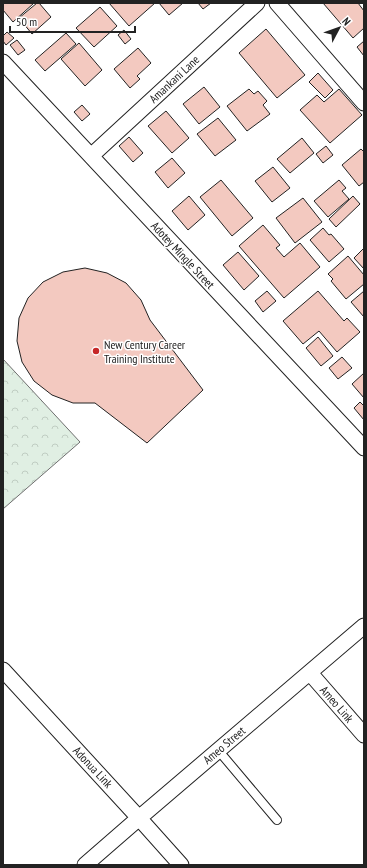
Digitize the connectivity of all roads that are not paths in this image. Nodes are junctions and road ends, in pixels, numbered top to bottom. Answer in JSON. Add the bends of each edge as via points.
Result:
{"nodes":[{"id":1,"x":277,"y":3,"type":"edge"},
{"id":2,"x":253,"y":4,"type":"edge"},
{"id":3,"x":6,"y":70,"type":"edge"},
{"id":4,"x":364,"y":103,"type":"edge"},
{"id":5,"x":91,"y":156,"type":"junction"},
{"id":6,"x":364,"y":448,"type":"edge"},
{"id":7,"x":364,"y":626,"type":"edge"},
{"id":8,"x":3,"y":670,"type":"edge"},
{"id":9,"x":310,"y":672,"type":"junction"},
{"id":10,"x":8,"y":685,"type":"edge"},
{"id":11,"x":364,"y":735,"type":"edge"},
{"id":12,"x":218,"y":750,"type":"junction"},
{"id":13,"x":139,"y":818,"type":"junction"},
{"id":14,"x":276,"y":820,"type":"dead end"},
{"id":15,"x":85,"y":865,"type":"edge"},
{"id":16,"x":181,"y":865,"type":"edge"}],
"edges":[{"from":1,"to":4,"type":"street"},
{"from":2,"to":5,"type":"street","name":"Amankani Lane"},
{"from":3,"to":5,"type":"street","name":"Adotey Mingle Street"},
{"from":5,"to":6,"type":"street","name":"Adotey Mingle Street"},
{"from":7,"to":9,"type":"street","name":"Ameo Street"},
{"from":8,"to":10,"type":"street","name":"Adonua Link"},
{"from":9,"to":11,"type":"street","name":"Ameo Link"},
{"from":9,"to":12,"type":"street","name":"Ameo Street"},
{"from":10,"to":13,"type":"street","name":"Adonua Link"},
{"from":12,"to":13,"type":"street","name":"Ameo Street"},
{"from":12,"to":14,"type":"lane"},
{"from":13,"to":15,"type":"street","name":"Ameo Street"},
{"from":13,"to":16,"type":"street","name":"Adonua Link"}]}
